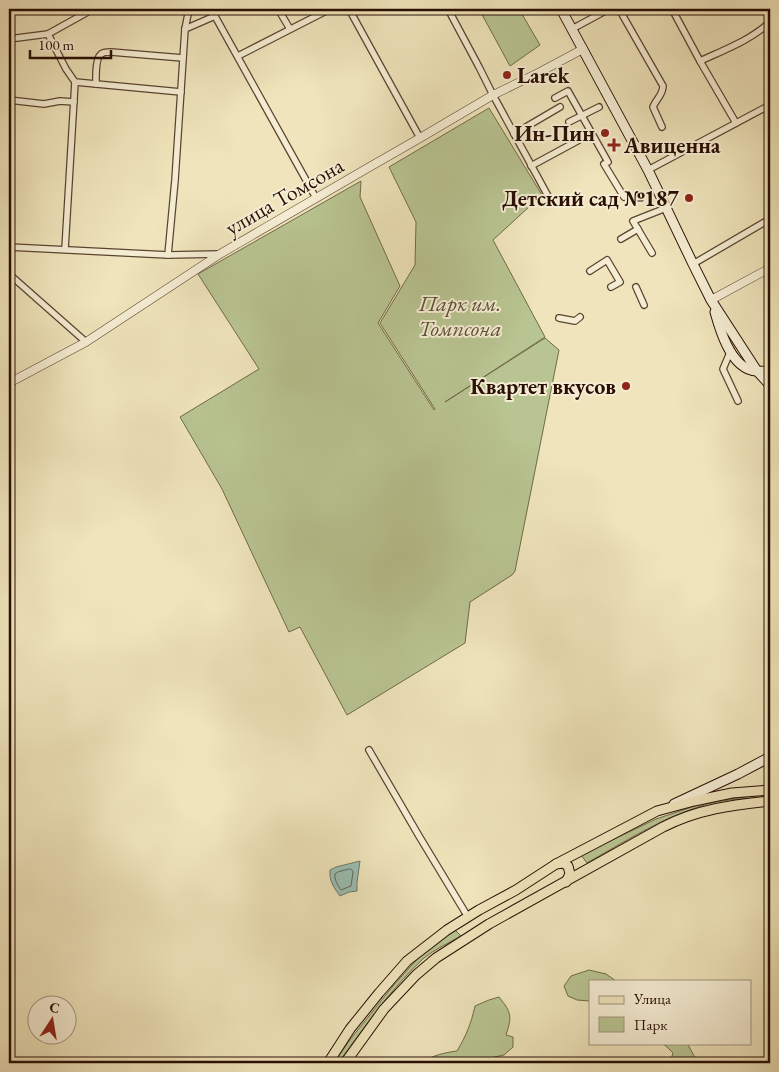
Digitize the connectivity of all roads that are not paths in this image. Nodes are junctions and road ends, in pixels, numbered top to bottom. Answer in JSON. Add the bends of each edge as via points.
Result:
{"nodes":[{"id":1,"x":93,"y":9,"type":"edge"},
{"id":2,"x":188,"y":9,"type":"edge"},
{"id":3,"x":211,"y":9,"type":"edge"},
{"id":4,"x":278,"y":9,"type":"edge"},
{"id":5,"x":330,"y":9,"type":"edge"},
{"id":6,"x":349,"y":9,"type":"edge"},
{"id":7,"x":448,"y":9,"type":"edge"},
{"id":8,"x":561,"y":9,"type":"edge"},
{"id":9,"x":610,"y":9,"type":"edge"},
{"id":10,"x":618,"y":9,"type":"edge"},
{"id":11,"x":672,"y":9,"type":"edge"},
{"id":12,"x":215,"y":16,"type":"junction"},
{"id":13,"x":770,"y":22,"type":"edge"},
{"id":14,"x":185,"y":29,"type":"junction"},
{"id":15,"x":290,"y":29,"type":"junction"},
{"id":16,"x":572,"y":29,"type":"junction"},
{"id":17,"x":48,"y":34,"type":"junction"},
{"id":18,"x":9,"y":39,"type":"edge"},
{"id":19,"x":583,"y":49,"type":"junction"},
{"id":20,"x":238,"y":56,"type":"junction"},
{"id":21,"x":183,"y":58,"type":"junction"},
{"id":22,"x":700,"y":61,"type":"junction"},
{"id":23,"x":75,"y":82,"type":"junction"},
{"id":24,"x":96,"y":84,"type":"junction"},
{"id":25,"x":181,"y":92,"type":"junction"},
{"id":26,"x":493,"y":95,"type":"junction"},
{"id":27,"x":555,"y":98,"type":"dead end"},
{"id":28,"x":9,"y":100,"type":"edge"},
{"id":29,"x":74,"y":102,"type":"junction"},
{"id":30,"x":770,"y":105,"type":"edge"},
{"id":31,"x":560,"y":107,"type":"dead end"},
{"id":32,"x":599,"y":107,"type":"dead end"},
{"id":33,"x":582,"y":116,"type":"junction"},
{"id":34,"x":569,"y":122,"type":"dead end"},
{"id":35,"x":736,"y":123,"type":"junction"},
{"id":36,"x":662,"y":128,"type":"dead end"},
{"id":37,"x":514,"y":134,"type":"junction"},
{"id":38,"x":420,"y":138,"type":"junction"},
{"id":39,"x":579,"y":140,"type":"dead end"},
{"id":40,"x":532,"y":166,"type":"junction"},
{"id":41,"x":648,"y":170,"type":"junction"},
{"id":42,"x":548,"y":196,"type":"dead end"},
{"id":43,"x":624,"y":197,"type":"dead end"},
{"id":44,"x":316,"y":198,"type":"junction"},
{"id":45,"x":666,"y":208,"type":"junction"},
{"id":46,"x":770,"y":219,"type":"edge"},
{"id":47,"x":638,"y":229,"type":"junction"},
{"id":48,"x":621,"y":239,"type":"dead end"},
{"id":49,"x":9,"y":248,"type":"edge"},
{"id":50,"x":65,"y":250,"type":"junction"},
{"id":51,"x":652,"y":253,"type":"dead end"},
{"id":52,"x":220,"y":254,"type":"junction"},
{"id":53,"x":168,"y":255,"type":"junction"},
{"id":54,"x":693,"y":264,"type":"junction"},
{"id":55,"x":770,"y":268,"type":"edge"},
{"id":56,"x":590,"y":271,"type":"dead end"},
{"id":57,"x":9,"y":274,"type":"edge"},
{"id":58,"x":611,"y":287,"type":"dead end"},
{"id":59,"x":636,"y":287,"type":"dead end"},
{"id":60,"x":711,"y":300,"type":"junction"},
{"id":61,"x":644,"y":305,"type":"dead end"},
{"id":62,"x":580,"y":317,"type":"dead end"},
{"id":63,"x":559,"y":318,"type":"dead end"},
{"id":64,"x":86,"y":342,"type":"junction"},
{"id":65,"x":730,"y":350,"type":"junction"},
{"id":66,"x":757,"y":371,"type":"junction"},
{"id":67,"x":770,"y":371,"type":"edge"},
{"id":68,"x":770,"y":378,"type":"edge"},
{"id":69,"x":9,"y":383,"type":"edge"},
{"id":70,"x":770,"y":384,"type":"edge"},
{"id":71,"x":738,"y":401,"type":"dead end"},
{"id":72,"x":369,"y":750,"type":"dead end"},
{"id":73,"x":770,"y":757,"type":"edge"},
{"id":74,"x":770,"y":790,"type":"edge"},
{"id":75,"x":770,"y":801,"type":"edge"},
{"id":76,"x":657,"y":811,"type":"junction"},
{"id":77,"x":556,"y":864,"type":"junction"},
{"id":78,"x":566,"y":882,"type":"junction"},
{"id":79,"x":479,"y":910,"type":"junction"},
{"id":80,"x":468,"y":916,"type":"junction"},
{"id":81,"x":489,"y":924,"type":"junction"},
{"id":82,"x":328,"y":1063,"type":"edge"},
{"id":83,"x":345,"y":1063,"type":"edge"}],
"edges":[{"from":1,"to":17,"type":"street"},
{"from":2,"to":14,"type":"street"},
{"from":3,"to":12,"type":"street"},
{"from":4,"to":15,"type":"street"},
{"from":5,"to":15,"type":"street"},
{"from":6,"to":38,"type":"street"},
{"from":7,"to":26,"type":"street"},
{"from":8,"to":16,"type":"main road"},
{"from":9,"to":16,"type":"street"},
{"from":10,"to":36,"type":"street","via":[[663,86],[653,107]]},
{"from":11,"to":22,"type":"street"},
{"from":12,"to":14,"type":"street"},
{"from":12,"to":20,"type":"street"},
{"from":13,"to":22,"type":"street","via":[[744,41]]},
{"from":14,"to":21,"type":"street"},
{"from":15,"to":20,"type":"street"},
{"from":16,"to":19,"type":"main road"},
{"from":17,"to":18,"type":"street"},
{"from":17,"to":23,"type":"street"},
{"from":19,"to":26,"type":"street","name":"улица Томсона"},
{"from":19,"to":41,"type":"main road"},
{"from":20,"to":44,"type":"street"},
{"from":21,"to":24,"type":"street","via":[[103,53],[98,60]]},
{"from":21,"to":25,"type":"street"},
{"from":22,"to":35,"type":"street"},
{"from":23,"to":24,"type":"street"},
{"from":23,"to":29,"type":"street"},
{"from":24,"to":25,"type":"street"},
{"from":25,"to":53,"type":"street"},
{"from":26,"to":37,"type":"street"},
{"from":26,"to":38,"type":"street","name":"улица Томсона"},
{"from":27,"to":33,"type":"street","via":[[568,91]]},
{"from":28,"to":29,"type":"street","via":[[44,104]]},
{"from":29,"to":50,"type":"street"},
{"from":30,"to":35,"type":"street"},
{"from":31,"to":37,"type":"street"},
{"from":32,"to":33,"type":"street"},
{"from":33,"to":34,"type":"street"},
{"from":33,"to":43,"type":"street"},
{"from":35,"to":41,"type":"street"},
{"from":37,"to":40,"type":"street"},
{"from":38,"to":44,"type":"street","name":"улица Томсона"},
{"from":39,"to":40,"type":"street"},
{"from":40,"to":42,"type":"street"},
{"from":41,"to":45,"type":"main road"},
{"from":44,"to":52,"type":"street","name":"улица Томсона"},
{"from":45,"to":47,"type":"street","via":[[633,221]]},
{"from":45,"to":54,"type":"main road"},
{"from":46,"to":54,"type":"street"},
{"from":47,"to":48,"type":"street"},
{"from":47,"to":51,"type":"street"},
{"from":49,"to":50,"type":"street"},
{"from":50,"to":53,"type":"street"},
{"from":52,"to":53,"type":"street"},
{"from":52,"to":64,"type":"street","name":"улица Томсона"},
{"from":54,"to":60,"type":"main road"},
{"from":55,"to":60,"type":"street"},
{"from":56,"to":58,"type":"street","via":[[607,260],[620,282]]},
{"from":57,"to":64,"type":"street"},
{"from":59,"to":61,"type":"street"},
{"from":60,"to":65,"type":"main road","via":[[722,336]]},
{"from":60,"to":66,"type":"main road"},
{"from":62,"to":63,"type":"street","via":[[575,322]]},
{"from":64,"to":69,"type":"street","name":"улица Томсона"},
{"from":65,"to":66,"type":"main road","via":[[745,368]]},
{"from":65,"to":71,"type":"street","via":[[724,370]]},
{"from":66,"to":67,"type":"main road"},
{"from":66,"to":68,"type":"main road"},
{"from":66,"to":70,"type":"main road"},
{"from":72,"to":80,"type":"street"},
{"from":73,"to":76,"type":"main road"},
{"from":74,"to":76,"type":"main road","via":[[732,793]]},
{"from":75,"to":78,"type":"main road","via":[[732,804],[682,818]]},
{"from":76,"to":77,"type":"main road"},
{"from":77,"to":78,"type":"main road","via":[[568,866],[570,874]]},
{"from":77,"to":79,"type":"main road"},
{"from":78,"to":81,"type":"main road"},
{"from":79,"to":80,"type":"main road"},
{"from":79,"to":81,"type":"main road","via":[[470,920],[470,926],[478,928]]},
{"from":80,"to":82,"type":"main road","via":[[407,961],[350,1029]]},
{"from":81,"to":83,"type":"main road","via":[[416,975],[384,1010]]}]}
